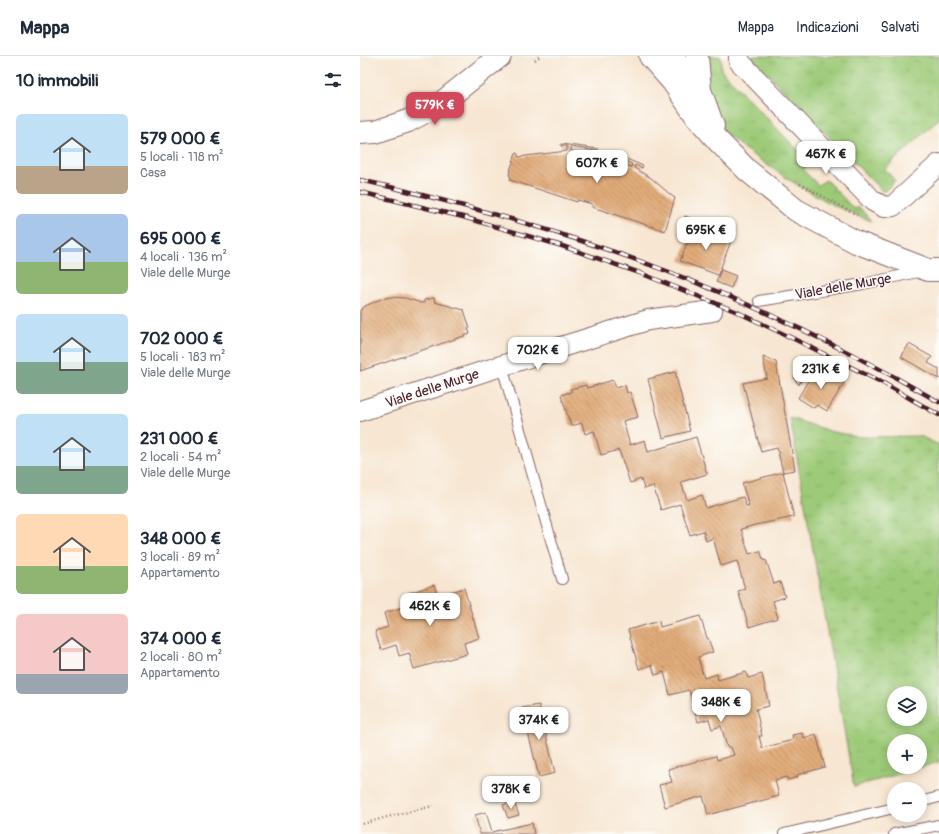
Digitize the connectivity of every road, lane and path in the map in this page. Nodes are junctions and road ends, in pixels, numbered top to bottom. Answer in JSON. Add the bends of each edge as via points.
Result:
{"nodes":[{"id":1,"x":540,"y":56,"type":"edge"},
{"id":2,"x":650,"y":56,"type":"edge"},
{"id":3,"x":674,"y":56,"type":"edge"},
{"id":4,"x":697,"y":56,"type":"edge"},
{"id":5,"x":739,"y":56,"type":"edge"},
{"id":6,"x":493,"y":59,"type":"edge"},
{"id":7,"x":535,"y":60,"type":"dead end"},
{"id":8,"x":697,"y":117,"type":"junction"},
{"id":9,"x":360,"y":133,"type":"edge"},
{"id":10,"x":719,"y":142,"type":"junction"},
{"id":11,"x":939,"y":164,"type":"edge"},
{"id":12,"x":798,"y":183,"type":"dead end"},
{"id":13,"x":850,"y":239,"type":"junction"},
{"id":14,"x":933,"y":270,"type":"edge"},
{"id":15,"x":759,"y":301,"type":"dead end"},
{"id":16,"x":712,"y":311,"type":"dead end"},
{"id":17,"x":502,"y":366,"type":"junction"},
{"id":18,"x":360,"y":411,"type":"edge"},
{"id":19,"x":562,"y":579,"type":"dead end"},
{"id":20,"x":939,"y":797,"type":"edge"},
{"id":21,"x":927,"y":800,"type":"edge"},
{"id":22,"x":433,"y":806,"type":"dead end"},
{"id":23,"x":887,"y":810,"type":"edge"},
{"id":24,"x":363,"y":824,"type":"dead end"},
{"id":25,"x":939,"y":824,"type":"edge"},
{"id":26,"x":784,"y":834,"type":"edge"},
{"id":27,"x":894,"y":834,"type":"edge"}],
"edges":[{"from":1,"to":7,"type":"path"},
{"from":2,"to":8,"type":"main road","via":[[672,81]]},
{"from":3,"to":8,"type":"main road"},
{"from":4,"to":10,"type":"main road","via":[[700,90]]},
{"from":5,"to":11,"type":"street","via":[[739,61],[868,196],[884,207],[893,206]]},
{"from":6,"to":9,"type":"main road","via":[[440,104],[408,121],[375,132]]},
{"from":8,"to":10,"type":"main road"},
{"from":10,"to":13,"type":"main road","via":[[746,170],[796,210]]},
{"from":12,"to":13,"type":"path","via":[[860,217]]},
{"from":13,"to":14,"type":"main road"},
{"from":14,"to":15,"type":"lane","name":"Viale delle Murge"},
{"from":16,"to":17,"type":"street","name":"Viale delle Murge","via":[[648,320]]},
{"from":17,"to":18,"type":"street","name":"Viale delle Murge"},
{"from":17,"to":19,"type":"lane"},
{"from":20,"to":21,"type":"lane"},
{"from":22,"to":24,"type":"path"},
{"from":23,"to":26,"type":"lane"},
{"from":25,"to":27,"type":"lane"}]}
